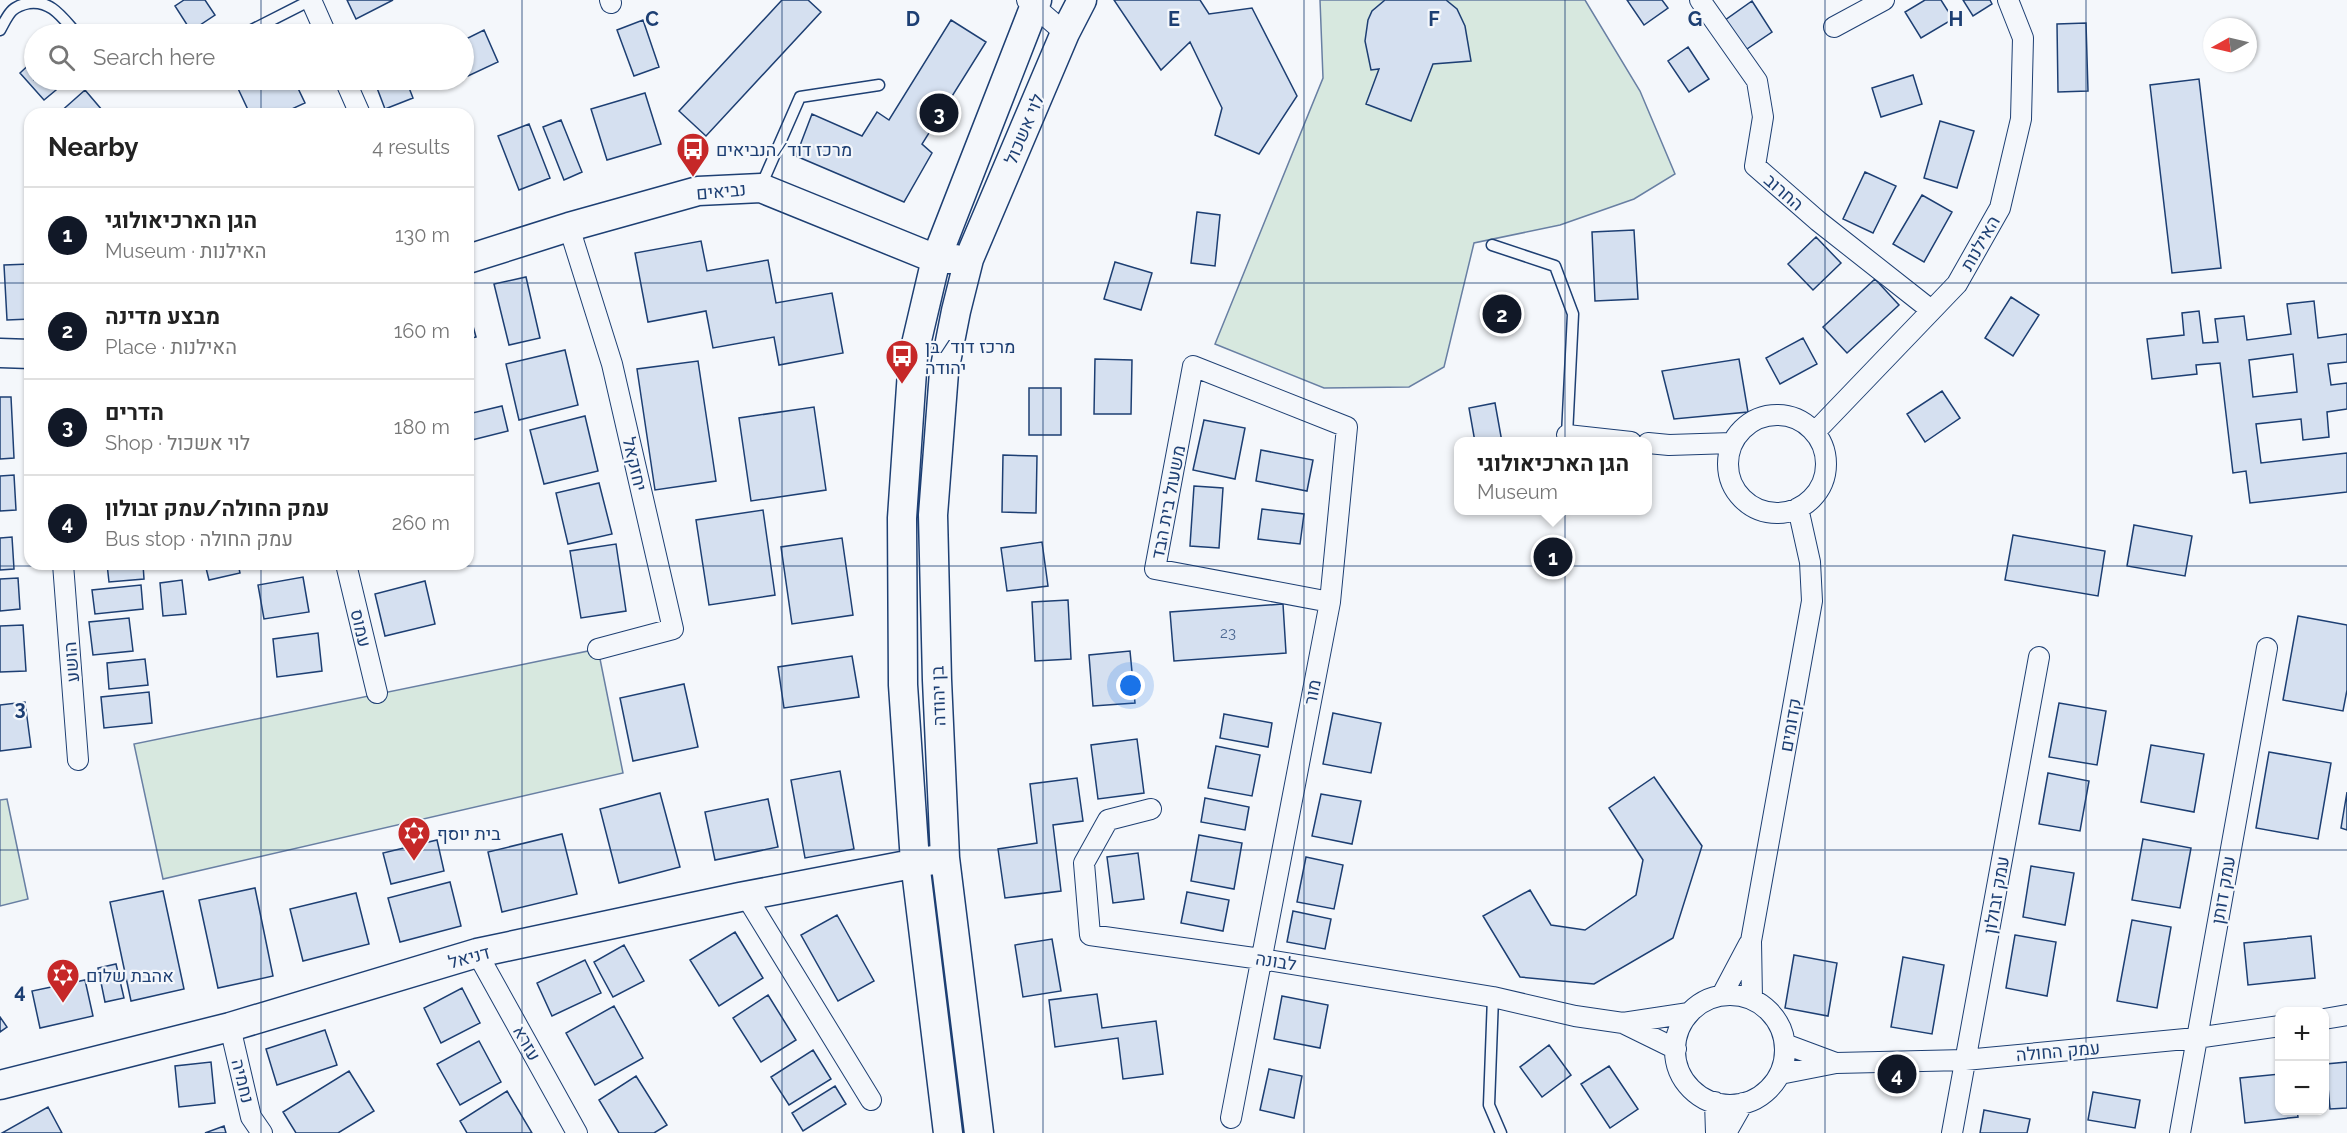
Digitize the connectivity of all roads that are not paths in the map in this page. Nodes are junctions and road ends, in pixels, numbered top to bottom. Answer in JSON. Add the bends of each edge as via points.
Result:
{"nodes":[{"id":1,"x":311,"y":0,"type":"edge"},
{"id":2,"x":1082,"y":0,"type":"edge"},
{"id":3,"x":1700,"y":0,"type":"edge"},
{"id":4,"x":1884,"y":0,"type":"edge"},
{"id":5,"x":2008,"y":0,"type":"edge"},
{"id":6,"x":1033,"y":2,"type":"edge"},
{"id":7,"x":68,"y":24,"type":"edge"},
{"id":8,"x":264,"y":24,"type":"edge"},
{"id":9,"x":322,"y":24,"type":"edge"},
{"id":10,"x":1834,"y":27,"type":"dead end"},
{"id":11,"x":0,"y":30,"type":"edge"},
{"id":12,"x":1065,"y":33,"type":"junction"},
{"id":13,"x":879,"y":85,"type":"dead end"},
{"id":14,"x":349,"y":90,"type":"edge"},
{"id":15,"x":357,"y":108,"type":"edge"},
{"id":16,"x":761,"y":188,"type":"junction"},
{"id":17,"x":569,"y":227,"type":"junction"},
{"id":18,"x":1492,"y":245,"type":"dead end"},
{"id":19,"x":474,"y":257,"type":"edge"},
{"id":20,"x":936,"y":259,"type":"junction"},
{"id":21,"x":969,"y":260,"type":"junction"},
{"id":22,"x":1931,"y":310,"type":"junction"},
{"id":23,"x":0,"y":353,"type":"edge"},
{"id":24,"x":24,"y":354,"type":"edge"},
{"id":25,"x":1193,"y":366,"type":"joint"},
{"id":26,"x":1815,"y":432,"type":"junction"},
{"id":27,"x":1567,"y":435,"type":"joint"},
{"id":28,"x":1588,"y":437,"type":"edge"},
{"id":29,"x":1652,"y":443,"type":"edge"},
{"id":30,"x":1732,"y":443,"type":"junction"},
{"id":31,"x":1798,"y":508,"type":"junction"},
{"id":32,"x":63,"y":570,"type":"edge"},
{"id":33,"x":347,"y":570,"type":"edge"},
{"id":34,"x":1330,"y":602,"type":"junction"},
{"id":35,"x":2267,"y":648,"type":"dead end"},
{"id":36,"x":598,"y":649,"type":"dead end"},
{"id":37,"x":2039,"y":657,"type":"dead end"},
{"id":38,"x":377,"y":693,"type":"dead end"},
{"id":39,"x":78,"y":760,"type":"dead end"},
{"id":40,"x":1150,"y":809,"type":"dead end"},
{"id":41,"x":945,"y":858,"type":"junction"},
{"id":42,"x":915,"y":862,"type":"junction"},
{"id":43,"x":746,"y":896,"type":"junction"},
{"id":44,"x":1751,"y":941,"type":"junction"},
{"id":45,"x":477,"y":953,"type":"junction"},
{"id":46,"x":1262,"y":959,"type":"junction"},
{"id":47,"x":1722,"y":995,"type":"junction"},
{"id":48,"x":1493,"y":997,"type":"junction"},
{"id":49,"x":1752,"y":999,"type":"junction"},
{"id":50,"x":1689,"y":1013,"type":"junction"},
{"id":51,"x":2347,"y":1015,"type":"edge"},
{"id":52,"x":2329,"y":1018,"type":"edge"},
{"id":53,"x":1623,"y":1023,"type":"junction"},
{"id":54,"x":230,"y":1027,"type":"junction"},
{"id":55,"x":2275,"y":1027,"type":"edge"},
{"id":56,"x":2196,"y":1038,"type":"junction"},
{"id":57,"x":1785,"y":1044,"type":"junction"},
{"id":58,"x":1676,"y":1049,"type":"junction"},
{"id":59,"x":1965,"y":1060,"type":"junction"},
{"id":60,"x":1836,"y":1063,"type":"junction"},
{"id":61,"x":1780,"y":1074,"type":"junction"},
{"id":62,"x":0,"y":1086,"type":"edge"},
{"id":63,"x":871,"y":1100,"type":"dead end"},
{"id":64,"x":1715,"y":1102,"type":"junction"},
{"id":65,"x":1743,"y":1103,"type":"junction"},
{"id":66,"x":1231,"y":1118,"type":"dead end"},
{"id":67,"x":262,"y":1133,"type":"edge"},
{"id":68,"x":577,"y":1133,"type":"edge"},
{"id":69,"x":948,"y":1133,"type":"edge"},
{"id":70,"x":979,"y":1133,"type":"edge"},
{"id":71,"x":1501,"y":1133,"type":"edge"},
{"id":72,"x":1716,"y":1133,"type":"edge"},
{"id":73,"x":1726,"y":1133,"type":"edge"},
{"id":74,"x":1952,"y":1133,"type":"edge"},
{"id":75,"x":2180,"y":1133,"type":"edge"}],
"edges":[{"from":1,"to":8,"type":"lane"},
{"from":1,"to":9,"type":"street"},
{"from":2,"to":12,"type":"street","name":"לוי אשכול"},
{"from":3,"to":22,"type":"street","name":"החרוב","via":[[1757,81],[1763,117],[1755,166]]},
{"from":4,"to":10,"type":"street"},
{"from":5,"to":22,"type":"street","name":"האילנות","via":[[2023,38],[2021,119],[2000,208],[1957,284]]},
{"from":6,"to":12,"type":"street"},
{"from":6,"to":20,"type":"street","name":"לוי אשכול"},
{"from":7,"to":11,"type":"lane","via":[[53,7],[41,1],[11,10]]},
{"from":12,"to":21,"type":"street","name":"לוי אשכול"},
{"from":13,"to":16,"type":"lane","via":[[800,97]]},
{"from":14,"to":15,"type":"street"},
{"from":16,"to":17,"type":"street","name":"נביאים","via":[[698,191]]},
{"from":16,"to":20,"type":"street","name":"נביאים"},
{"from":17,"to":19,"type":"street","name":"נביאים"},
{"from":17,"to":36,"type":"street","name":"יחזקאל","via":[[612,364],[673,629]]},
{"from":18,"to":27,"type":"lane","via":[[1555,266],[1573,314]]},
{"from":20,"to":21,"type":"street","name":"נביאים"},
{"from":20,"to":42,"type":"street","name":"בן יהודה","via":[[913,357],[902,518],[903,685]]},
{"from":21,"to":41,"type":"street","name":"בן יהודה","via":[[944,372],[933,515]]},
{"from":22,"to":26,"type":"street","name":"האילנות"},
{"from":23,"to":24,"type":"street"},
{"from":25,"to":34,"type":"street","name":"מור","via":[[1347,427]]},
{"from":25,"to":34,"type":"street","name":"משעול בית הבד","via":[[1155,569]]},
{"from":26,"to":30,"type":"street","via":[[1802,421],[1771,415],[1743,428]]},
{"from":26,"to":31,"type":"street","via":[[1826,458],[1824,476],[1812,498]]},
{"from":27,"to":28,"type":"street"},
{"from":29,"to":30,"type":"street"},
{"from":30,"to":31,"type":"street","via":[[1730,477],[1745,502],[1763,511],[1780,513]]},
{"from":31,"to":44,"type":"street","name":"קדומים","via":[[1810,562],[1812,601]]},
{"from":32,"to":39,"type":"street","name":"הושע"},
{"from":33,"to":38,"type":"street","name":"עמוס"},
{"from":34,"to":46,"type":"street","name":"מור"},
{"from":35,"to":56,"type":"street","name":"עמק דותן"},
{"from":37,"to":59,"type":"street","name":"עמק זבולון"},
{"from":40,"to":46,"type":"street","name":"לבונה","via":[[1108,820],[1084,863],[1090,935]]},
{"from":41,"to":42,"type":"street","name":"דניאל"},
{"from":41,"to":70,"type":"street","name":"בן יהודה"},
{"from":42,"to":43,"type":"street","name":"דניאל"},
{"from":42,"to":69,"type":"street","name":"בן יהודה"},
{"from":43,"to":45,"type":"street","name":"דניאל"},
{"from":43,"to":63,"type":"street"},
{"from":44,"to":47,"type":"street","name":"קדומים"},
{"from":44,"to":49,"type":"street","name":"קדומים"},
{"from":45,"to":54,"type":"street","name":"דניאל"},
{"from":45,"to":68,"type":"street","name":"עזרא"},
{"from":46,"to":48,"type":"street","name":"לבונה"},
{"from":46,"to":66,"type":"street","name":"מור"},
{"from":47,"to":49,"type":"street"},
{"from":47,"to":50,"type":"street","via":[[1704,1001]]},
{"from":48,"to":53,"type":"street","name":"לבונה"},
{"from":48,"to":71,"type":"lane","via":[[1489,1105]]},
{"from":49,"to":57,"type":"street","via":[[1775,1017]]},
{"from":50,"to":53,"type":"street","name":"לבונה"},
{"from":50,"to":58,"type":"street","via":[[1677,1036]]},
{"from":51,"to":52,"type":"street"},
{"from":53,"to":58,"type":"street","name":"לבונה"},
{"from":54,"to":62,"type":"street","name":"דניאל"},
{"from":54,"to":67,"type":"street","name":"נחמיה","via":[[251,1117]]},
{"from":55,"to":56,"type":"street","name":"עמק החולה"},
{"from":56,"to":59,"type":"street","name":"עמק החולה"},
{"from":56,"to":75,"type":"street","name":"עמק דותן"},
{"from":57,"to":60,"type":"street","name":"עמק החולה"},
{"from":57,"to":61,"type":"street"},
{"from":58,"to":64,"type":"street","via":[[1678,1067],[1686,1082],[1699,1095]]},
{"from":59,"to":60,"type":"street","name":"עמק החולה"},
{"from":59,"to":74,"type":"street","name":"עמק זבולון"},
{"from":60,"to":61,"type":"street","name":"עמק החולה"},
{"from":61,"to":65,"type":"street","via":[[1758,1097]]},
{"from":64,"to":65,"type":"street"},
{"from":64,"to":72,"type":"street"},
{"from":65,"to":73,"type":"street"}]}
